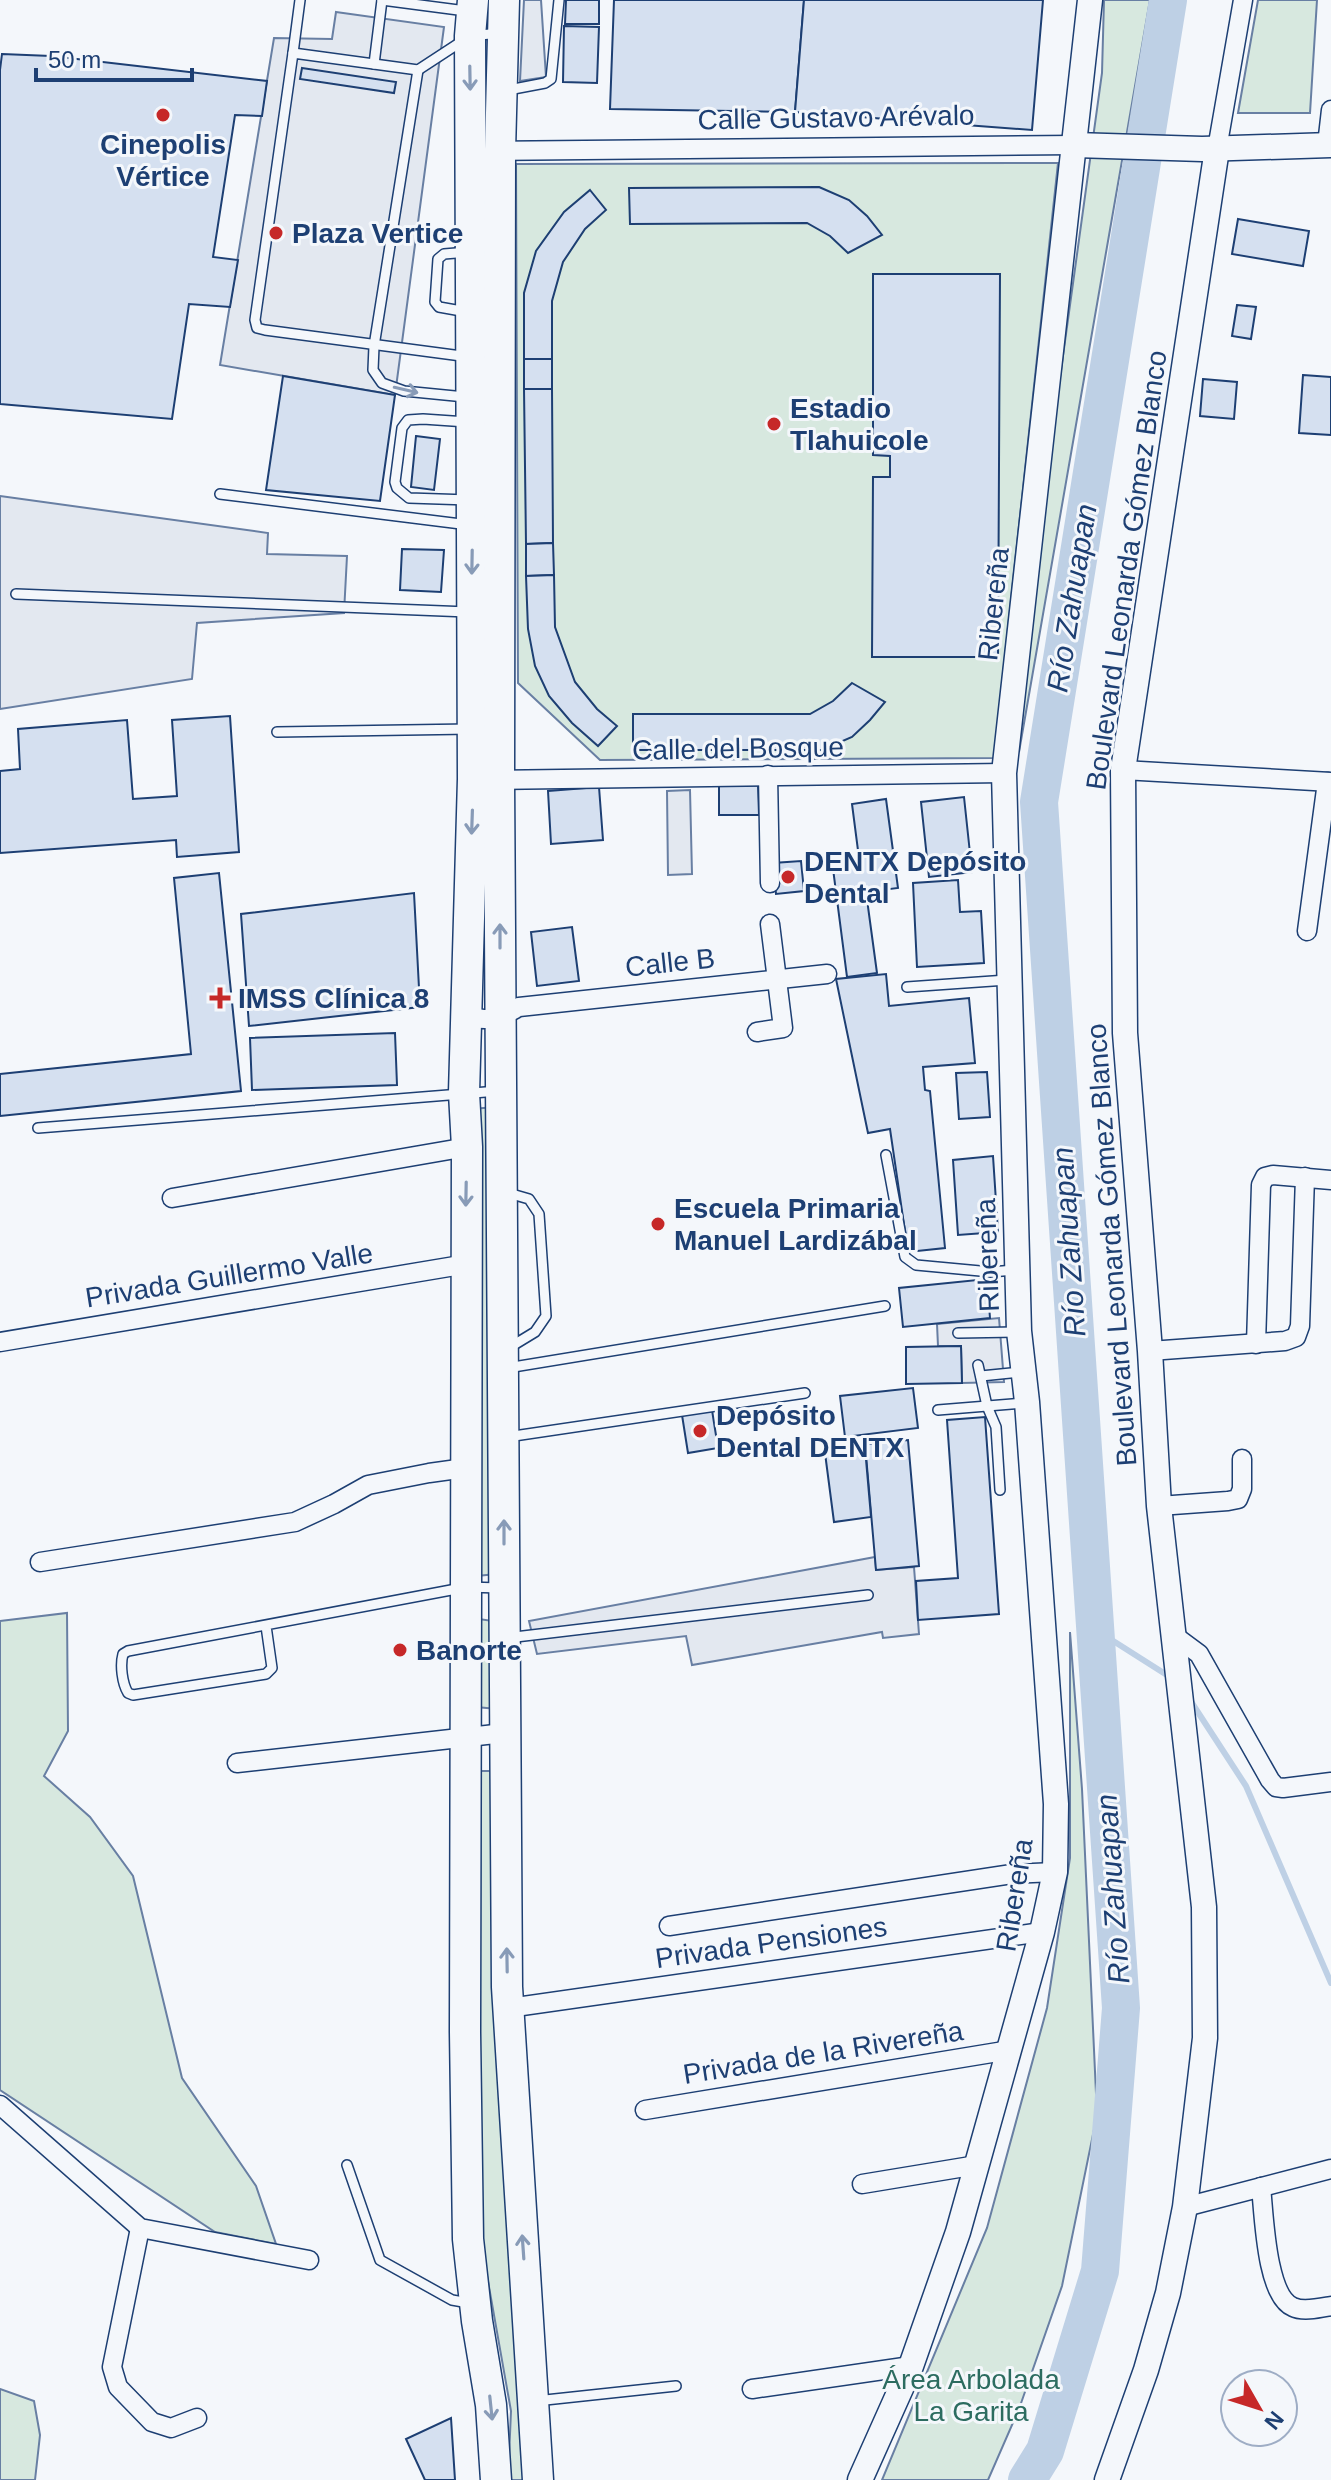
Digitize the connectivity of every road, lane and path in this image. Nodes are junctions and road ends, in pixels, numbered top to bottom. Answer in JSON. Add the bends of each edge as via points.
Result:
{"nodes":[{"id":1,"x":300,"y":0,"type":"edge"},
{"id":2,"x":382,"y":0,"type":"edge"},
{"id":3,"x":559,"y":0,"type":"edge"},
{"id":4,"x":1090,"y":0,"type":"edge"},
{"id":5,"x":1243,"y":0,"type":"edge"},
{"id":6,"x":503,"y":14,"type":"edge"},
{"id":7,"x":471,"y":16,"type":"edge"},
{"id":8,"x":293,"y":53,"type":"junction"},
{"id":9,"x":374,"y":64,"type":"junction"},
{"id":10,"x":418,"y":70,"type":"junction"},
{"id":11,"x":502,"y":91,"type":"junction"},
{"id":12,"x":1331,"y":110,"type":"edge"},
{"id":13,"x":1075,"y":145,"type":"junction"},
{"id":14,"x":1329,"y":145,"type":"edge"},
{"id":15,"x":1209,"y":149,"type":"junction"},
{"id":16,"x":486,"y":151,"type":"junction"},
{"id":17,"x":374,"y":346,"type":"junction"},
{"id":18,"x":470,"y":357,"type":"junction"},
{"id":19,"x":471,"y":410,"type":"junction"},
{"id":20,"x":220,"y":494,"type":"dead end"},
{"id":21,"x":472,"y":513,"type":"junction"},
{"id":22,"x":16,"y":594,"type":"dead end"},
{"id":23,"x":471,"y":613,"type":"junction"},
{"id":24,"x":473,"y":729,"type":"junction"},
{"id":25,"x":277,"y":732,"type":"dead end"},
{"id":26,"x":1123,"y":770,"type":"junction"},
{"id":27,"x":1004,"y":773,"type":"junction"},
{"id":28,"x":768,"y":775,"type":"junction"},
{"id":29,"x":486,"y":780,"type":"junction"},
{"id":30,"x":1329,"y":782,"type":"edge"},
{"id":31,"x":770,"y":883,"type":"dead end"},
{"id":32,"x":770,"y":924,"type":"dead end"},
{"id":33,"x":1307,"y":931,"type":"dead end"},
{"id":34,"x":827,"y":974,"type":"dead end"},
{"id":35,"x":776,"y":978,"type":"junction"},
{"id":36,"x":1010,"y":980,"type":"junction"},
{"id":37,"x":907,"y":987,"type":"dead end"},
{"id":38,"x":507,"y":1008,"type":"junction"},
{"id":39,"x":466,"y":1010,"type":"junction"},
{"id":40,"x":757,"y":1032,"type":"dead end"},
{"id":41,"x":501,"y":1091,"type":"junction"},
{"id":42,"x":464,"y":1093,"type":"junction"},
{"id":43,"x":38,"y":1128,"type":"dead end"},
{"id":44,"x":467,"y":1147,"type":"junction"},
{"id":45,"x":886,"y":1155,"type":"dead end"},
{"id":46,"x":1305,"y":1177,"type":"junction"},
{"id":47,"x":1331,"y":1180,"type":"edge"},
{"id":48,"x":503,"y":1191,"type":"junction"},
{"id":49,"x":172,"y":1198,"type":"dead end"},
{"id":50,"x":467,"y":1264,"type":"junction"},
{"id":51,"x":1017,"y":1270,"type":"junction"},
{"id":52,"x":885,"y":1306,"type":"dead end"},
{"id":53,"x":1019,"y":1331,"type":"junction"},
{"id":54,"x":958,"y":1333,"type":"dead end"},
{"id":55,"x":0,"y":1342,"type":"edge"},
{"id":56,"x":1256,"y":1344,"type":"junction"},
{"id":57,"x":1150,"y":1351,"type":"junction"},
{"id":58,"x":504,"y":1360,"type":"junction"},
{"id":59,"x":978,"y":1365,"type":"dead end"},
{"id":60,"x":1024,"y":1372,"type":"junction"},
{"id":61,"x":981,"y":1376,"type":"junction"},
{"id":62,"x":805,"y":1393,"type":"dead end"},
{"id":63,"x":1027,"y":1402,"type":"junction"},
{"id":64,"x":987,"y":1406,"type":"junction"},
{"id":65,"x":938,"y":1410,"type":"dead end"},
{"id":66,"x":504,"y":1438,"type":"junction"},
{"id":67,"x":1242,"y":1459,"type":"dead end"},
{"id":68,"x":465,"y":1468,"type":"junction"},
{"id":69,"x":1000,"y":1490,"type":"dead end"},
{"id":70,"x":1159,"y":1506,"type":"junction"},
{"id":71,"x":40,"y":1562,"type":"dead end"},
{"id":72,"x":467,"y":1587,"type":"junction"},
{"id":73,"x":503,"y":1588,"type":"junction"},
{"id":74,"x":868,"y":1595,"type":"dead end"},
{"id":75,"x":266,"y":1626,"type":"junction"},
{"id":76,"x":1172,"y":1634,"type":"junction"},
{"id":77,"x":504,"y":1638,"type":"junction"},
{"id":78,"x":504,"y":1733,"type":"junction"},
{"id":79,"x":465,"y":1737,"type":"junction"},
{"id":80,"x":237,"y":1763,"type":"dead end"},
{"id":81,"x":1331,"y":1782,"type":"edge"},
{"id":82,"x":1055,"y":1872,"type":"junction"},
{"id":83,"x":669,"y":1926,"type":"dead end"},
{"id":84,"x":1042,"y":1932,"type":"junction"},
{"id":85,"x":508,"y":2008,"type":"junction"},
{"id":86,"x":1010,"y":2050,"type":"junction"},
{"id":87,"x":0,"y":2105,"type":"edge"},
{"id":88,"x":645,"y":2110,"type":"dead end"},
{"id":89,"x":347,"y":2165,"type":"dead end"},
{"id":90,"x":977,"y":2165,"type":"junction"},
{"id":91,"x":1331,"y":2169,"type":"edge"},
{"id":92,"x":862,"y":2184,"type":"dead end"},
{"id":93,"x":1261,"y":2187,"type":"junction"},
{"id":94,"x":1185,"y":2207,"type":"junction"},
{"id":95,"x":140,"y":2228,"type":"junction"},
{"id":96,"x":309,"y":2260,"type":"dead end"},
{"id":97,"x":475,"y":2304,"type":"junction"},
{"id":98,"x":1331,"y":2306,"type":"edge"},
{"id":99,"x":911,"y":2366,"type":"junction"},
{"id":100,"x":676,"y":2386,"type":"dead end"},
{"id":101,"x":752,"y":2389,"type":"dead end"},
{"id":102,"x":533,"y":2401,"type":"junction"},
{"id":103,"x":197,"y":2418,"type":"dead end"},
{"id":104,"x":496,"y":2480,"type":"edge"},
{"id":105,"x":538,"y":2480,"type":"edge"},
{"id":106,"x":860,"y":2480,"type":"edge"},
{"id":107,"x":1107,"y":2480,"type":"edge"}],
"edges":[{"from":1,"to":8,"type":"lane"},
{"from":2,"to":7,"type":"lane"},
{"from":2,"to":9,"type":"lane"},
{"from":3,"to":11,"type":"lane","via":[[551,79]]},
{"from":4,"to":13,"type":"street","name":"Ribereña"},
{"from":5,"to":15,"type":"street","name":"Boulevard Leonarda Gómez Blanco"},
{"from":6,"to":7,"type":"lane"},
{"from":6,"to":7,"type":"lane"},
{"from":6,"to":11,"type":"main road"},
{"from":7,"to":10,"type":"lane"},
{"from":7,"to":16,"type":"main road","one_way":true},
{"from":8,"to":9,"type":"lane"},
{"from":8,"to":17,"type":"lane","via":[[257,328]]},
{"from":9,"to":10,"type":"lane"},
{"from":10,"to":17,"type":"lane"},
{"from":11,"to":16,"type":"main road"},
{"from":12,"to":14,"type":"street"},
{"from":13,"to":15,"type":"street","name":"Calle Gustavo Arévalo"},
{"from":13,"to":16,"type":"street","name":"Calle Gustavo Arévalo"},
{"from":13,"to":27,"type":"street","name":"Ribereña"},
{"from":14,"to":15,"type":"street","name":"Calle Gustavo Arévalo"},
{"from":15,"to":26,"type":"street","name":"Boulevard Leonarda Gómez Blanco"},
{"from":16,"to":18,"type":"main road","via":[[471,252]]},
{"from":16,"to":29,"type":"main road"},
{"from":17,"to":18,"type":"lane"},
{"from":17,"to":19,"type":"lane","one_way":true,"via":[[373,370],[382,383]]},
{"from":18,"to":19,"type":"main road"},
{"from":19,"to":21,"type":"main road"},
{"from":19,"to":21,"type":"lane","via":[[408,420],[402,428],[395,482],[409,498]]},
{"from":20,"to":21,"type":"lane"},
{"from":21,"to":23,"type":"main road","one_way":true},
{"from":22,"to":23,"type":"lane"},
{"from":23,"to":24,"type":"main road"},
{"from":24,"to":25,"type":"lane"},
{"from":24,"to":29,"type":"main road"},
{"from":26,"to":30,"type":"street"},
{"from":26,"to":57,"type":"street","name":"Boulevard Leonarda Gómez Blanco","via":[[1125,1033]]},
{"from":27,"to":28,"type":"street","name":"Calle del Bosque"},
{"from":27,"to":36,"type":"street","name":"Ribereña"},
{"from":28,"to":29,"type":"street","name":"Calle del Bosque"},
{"from":28,"to":31,"type":"street"},
{"from":38,"to":29,"type":"main road","one_way":true},
{"from":29,"to":39,"type":"main road","one_way":true},
{"from":30,"to":33,"type":"street"},
{"from":32,"to":35,"type":"street"},
{"from":34,"to":35,"type":"street","name":"Calle B"},
{"from":35,"to":38,"type":"street","name":"Calle B"},
{"from":35,"to":40,"type":"street","via":[[783,1028]]},
{"from":36,"to":37,"type":"lane"},
{"from":36,"to":51,"type":"street","name":"Ribereña"},
{"from":38,"to":39,"type":"street","name":"Calle B","via":[[493,996],[482,997]]},
{"from":38,"to":41,"type":"main road"},
{"from":39,"to":42,"type":"main road"},
{"from":41,"to":42,"type":"lane"},
{"from":41,"to":48,"type":"main road"},
{"from":42,"to":43,"type":"lane"},
{"from":42,"to":44,"type":"main road"},
{"from":44,"to":49,"type":"street"},
{"from":44,"to":50,"type":"main road","one_way":true},
{"from":45,"to":51,"type":"lane","via":[[905,1257],[916,1265]]},
{"from":46,"to":47,"type":"street"},
{"from":46,"to":56,"type":"street","via":[[1300,1326],[1296,1337]]},
{"from":46,"to":56,"type":"street","via":[[1273,1175],[1261,1185]]},
{"from":48,"to":58,"type":"main road"},
{"from":48,"to":58,"type":"lane","via":[[529,1199],[539,1214],[546,1316]]},
{"from":50,"to":55,"type":"street","name":"Privada Guillermo Valle"},
{"from":50,"to":68,"type":"main road"},
{"from":51,"to":53,"type":"street","name":"Ribereña"},
{"from":52,"to":58,"type":"lane"},
{"from":53,"to":54,"type":"lane"},
{"from":53,"to":60,"type":"street","name":"Ribereña"},
{"from":56,"to":57,"type":"street"},
{"from":57,"to":70,"type":"street","name":"Boulevard Leonarda Gómez Blanco"},
{"from":58,"to":66,"type":"main road"},
{"from":59,"to":61,"type":"lane"},
{"from":60,"to":61,"type":"lane"},
{"from":60,"to":63,"type":"street","name":"Ribereña"},
{"from":61,"to":64,"type":"lane"},
{"from":62,"to":66,"type":"lane"},
{"from":63,"to":64,"type":"lane"},
{"from":63,"to":82,"type":"street","name":"Ribereña","via":[[1056,1804]]},
{"from":64,"to":65,"type":"lane"},
{"from":64,"to":69,"type":"lane","via":[[996,1427]]},
{"from":73,"to":66,"type":"main road","one_way":true},
{"from":67,"to":70,"type":"street","via":[[1238,1499]]},
{"from":68,"to":71,"type":"street","via":[[368,1485],[295,1522]]},
{"from":68,"to":72,"type":"main road"},
{"from":70,"to":76,"type":"street","name":"Boulevard Leonarda Gómez Blanco"},
{"from":72,"to":73,"type":"lane"},
{"from":72,"to":75,"type":"lane"},
{"from":72,"to":79,"type":"main road"},
{"from":73,"to":77,"type":"main road"},
{"from":74,"to":77,"type":"lane"},
{"from":75,"to":75,"type":"lane","via":[[128,1651],[122,1659],[125,1689],[133,1695],[266,1674],[272,1668]]},
{"from":76,"to":81,"type":"street","via":[[1199,1654],[1276,1787]]},
{"from":76,"to":94,"type":"street","name":"Boulevard Leonarda Gómez Blanco","via":[[1204,1907],[1205,2038]]},
{"from":77,"to":78,"type":"main road"},
{"from":78,"to":79,"type":"street"},
{"from":85,"to":78,"type":"main road","one_way":true},
{"from":79,"to":80,"type":"street"},
{"from":79,"to":97,"type":"main road","via":[[468,2239]]},
{"from":82,"to":83,"type":"street"},
{"from":82,"to":84,"type":"street","name":"Ribereña"},
{"from":84,"to":85,"type":"street","name":"Privada Pensiones"},
{"from":84,"to":86,"type":"street","name":"Ribereña"},
{"from":102,"to":85,"type":"main road","one_way":true},
{"from":86,"to":88,"type":"street","name":"Privada de la Rivereña"},
{"from":86,"to":90,"type":"street","name":"Ribereña"},
{"from":87,"to":95,"type":"street"},
{"from":89,"to":97,"type":"lane","via":[[380,2260],[452,2300]]},
{"from":90,"to":92,"type":"street"},
{"from":90,"to":99,"type":"street","name":"Ribereña"},
{"from":91,"to":93,"type":"street"},
{"from":93,"to":94,"type":"street"},
{"from":93,"to":98,"type":"street","via":[[1279,2296],[1293,2308]]},
{"from":94,"to":107,"type":"street","name":"Boulevard Leonarda Gómez Blanco","via":[[1168,2293]]},
{"from":95,"to":96,"type":"street"},
{"from":95,"to":103,"type":"street","via":[[112,2367],[118,2387],[152,2422],[171,2428]]},
{"from":97,"to":104,"type":"main road","one_way":true},
{"from":99,"to":101,"type":"street"},
{"from":99,"to":106,"type":"street","name":"Ribereña"},
{"from":100,"to":102,"type":"lane"},
{"from":102,"to":105,"type":"main road"}]}
